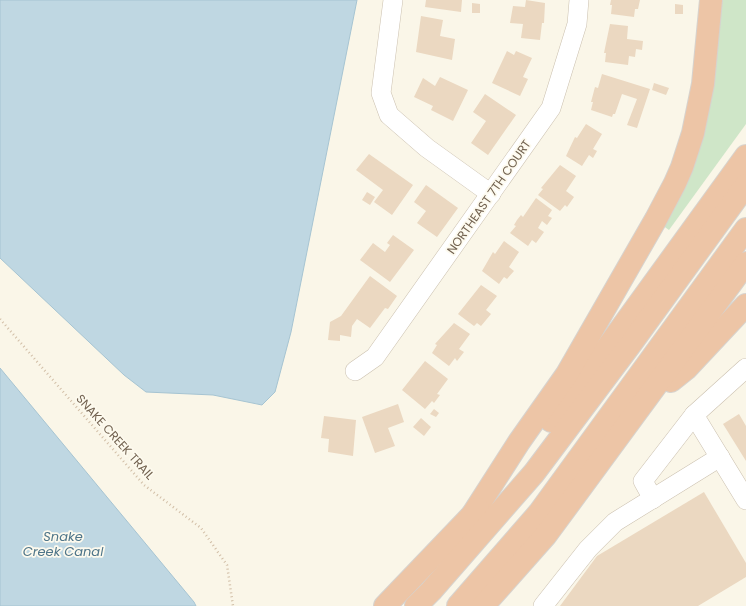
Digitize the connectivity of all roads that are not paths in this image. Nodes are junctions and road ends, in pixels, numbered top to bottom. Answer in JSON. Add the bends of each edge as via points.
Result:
{"nodes":[{"id":1,"x":393,"y":0,"type":"edge"},
{"id":2,"x":580,"y":0,"type":"edge"},
{"id":3,"x":712,"y":0,"type":"edge"},
{"id":4,"x":746,"y":156,"type":"edge"},
{"id":5,"x":746,"y":185,"type":"edge"},
{"id":6,"x":491,"y":194,"type":"junction"},
{"id":7,"x":746,"y":229,"type":"edge"},
{"id":8,"x":746,"y":263,"type":"edge"},
{"id":9,"x":746,"y":305,"type":"edge"},
{"id":10,"x":746,"y":368,"type":"edge"},
{"id":11,"x":355,"y":371,"type":"dead end"},
{"id":12,"x":641,"y":406,"type":"junction"},
{"id":13,"x":694,"y":415,"type":"junction"},
{"id":14,"x":720,"y":457,"type":"junction"},
{"id":15,"x":653,"y":498,"type":"junction"},
{"id":16,"x":746,"y":500,"type":"edge"},
{"id":17,"x":469,"y":520,"type":"junction"},
{"id":18,"x":385,"y":606,"type":"edge"},
{"id":19,"x":416,"y":606,"type":"edge"},
{"id":20,"x":458,"y":606,"type":"edge"},
{"id":21,"x":483,"y":606,"type":"edge"},
{"id":22,"x":543,"y":606,"type":"edge"}],
"edges":[{"from":1,"to":6,"type":"street","via":[[381,93],[390,115],[427,148]]},
{"from":2,"to":6,"type":"street","name":"NORTHEAST 7TH COURT","via":[[577,24],[551,108]]},
{"from":3,"to":17,"type":"highway","via":[[703,84],[693,133],[675,183],[567,374]]},
{"from":4,"to":17,"type":"highway","via":[[583,381]]},
{"from":5,"to":19,"type":"highway","via":[[534,473]]},
{"from":6,"to":11,"type":"street","name":"NORTHEAST 7TH COURT","via":[[375,357]]},
{"from":7,"to":20,"type":"highway","via":[[539,513]]},
{"from":8,"to":12,"type":"highway"},
{"from":9,"to":12,"type":"highway","via":[[686,369]]},
{"from":10,"to":13,"type":"street"},
{"from":12,"to":21,"type":"highway","via":[[546,535]]},
{"from":13,"to":14,"type":"street"},
{"from":13,"to":15,"type":"street","via":[[643,481]]},
{"from":14,"to":15,"type":"street"},
{"from":14,"to":16,"type":"street"},
{"from":15,"to":22,"type":"street","via":[[615,522],[588,549]]},
{"from":17,"to":18,"type":"highway"}]}
